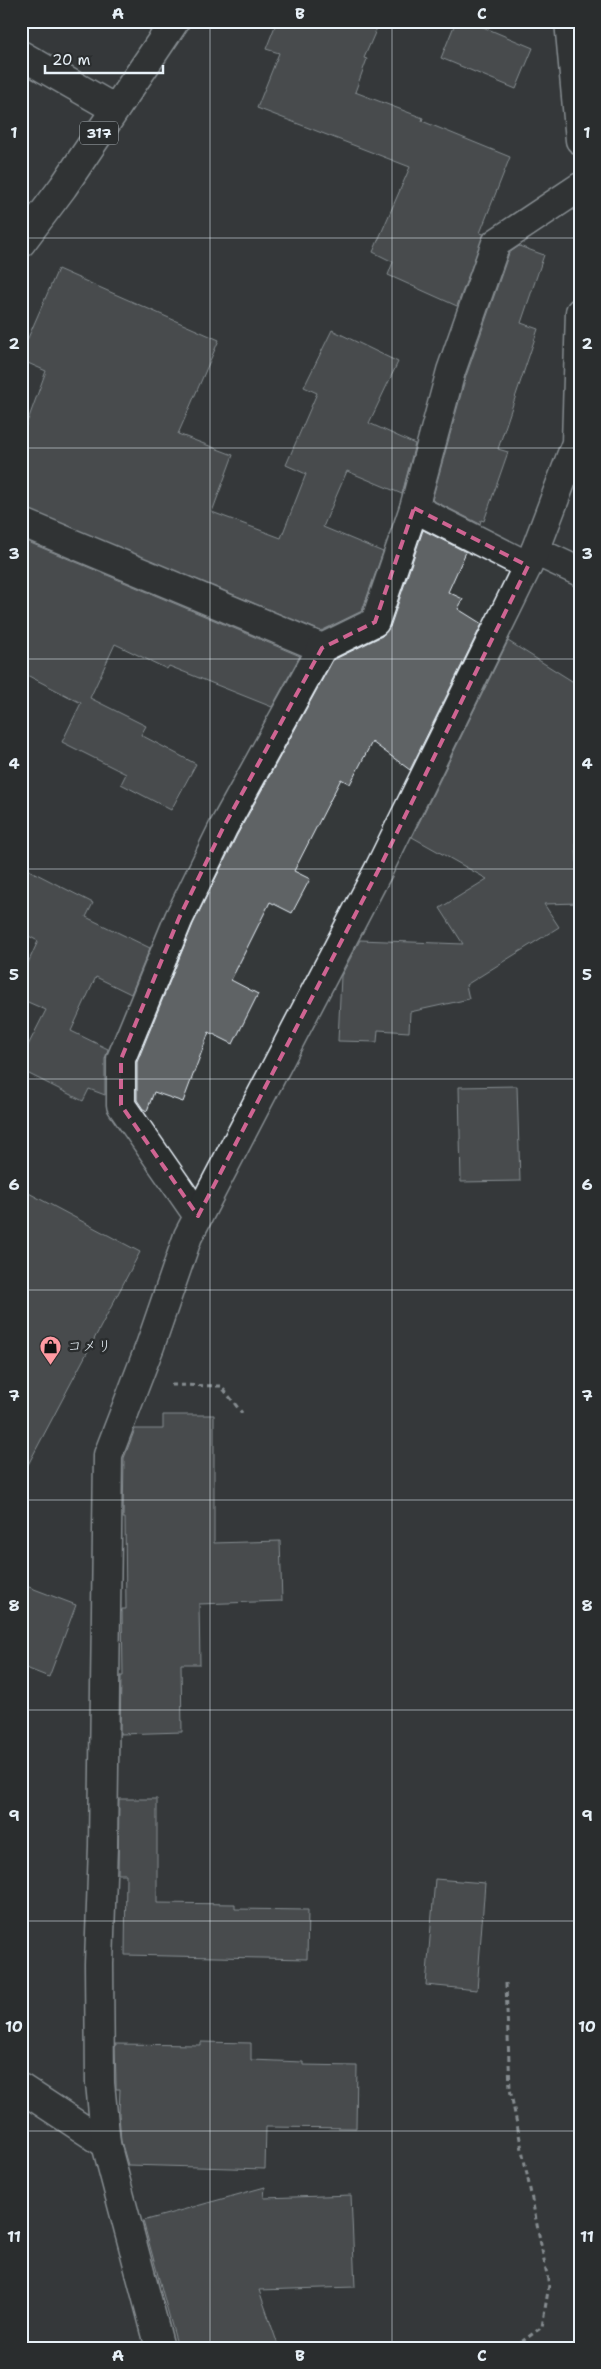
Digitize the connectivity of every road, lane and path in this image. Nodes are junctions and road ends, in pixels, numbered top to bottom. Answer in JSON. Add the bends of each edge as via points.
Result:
{"nodes":[{"id":1,"x":176,"y":21,"type":"edge"},
{"id":2,"x":569,"y":21,"type":"edge"},
{"id":3,"x":21,"y":55,"type":"edge"},
{"id":4,"x":115,"y":109,"type":"junction"},
{"id":5,"x":580,"y":140,"type":"edge"},
{"id":6,"x":580,"y":187,"type":"edge"},
{"id":7,"x":21,"y":243,"type":"edge"},
{"id":8,"x":580,"y":312,"type":"edge"},
{"id":9,"x":414,"y":508,"type":"junction"},
{"id":10,"x":21,"y":522,"type":"edge"},
{"id":11,"x":532,"y":558,"type":"junction"},
{"id":12,"x":580,"y":572,"type":"edge"},
{"id":13,"x":322,"y":648,"type":"junction"},
{"id":14,"x":198,"y":1216,"type":"junction"},
{"id":15,"x":136,"y":1385,"type":"junction"},
{"id":16,"x":242,"y":1413,"type":"dead end"},
{"id":17,"x":506,"y":1983,"type":"dead end"},
{"id":18,"x":21,"y":2088,"type":"edge"},
{"id":19,"x":106,"y":2144,"type":"junction"},
{"id":20,"x":160,"y":2348,"type":"edge"},
{"id":21,"x":513,"y":2348,"type":"edge"}],
"edges":[{"from":1,"to":4,"type":"main road","number":"317"},
{"from":2,"to":5,"type":"main road"},
{"from":3,"to":4,"type":"main road"},
{"from":4,"to":7,"type":"main road","number":"317"},
{"from":6,"to":9,"type":"main road","via":[[496,243],[451,371]]},
{"from":8,"to":11,"type":"main road","via":[[576,443]]},
{"from":9,"to":11,"type":"main road"},
{"from":9,"to":13,"type":"main road","via":[[375,622]]},
{"from":10,"to":13,"type":"main road"},
{"from":11,"to":12,"type":"main road"},
{"from":11,"to":14,"type":"main road","via":[[379,869]]},
{"from":13,"to":14,"type":"main road","via":[[223,828],[179,918],[121,1059],[121,1104]]},
{"from":14,"to":15,"type":"main road"},
{"from":15,"to":16,"type":"path","via":[[221,1386]]},
{"from":15,"to":19,"type":"main road","via":[[108,1455],[103,1846],[98,1964],[100,2083]]},
{"from":17,"to":21,"type":"path","via":[[510,2089],[550,2285],[542,2327]]},
{"from":18,"to":19,"type":"main road"},
{"from":19,"to":20,"type":"main road"}]}
